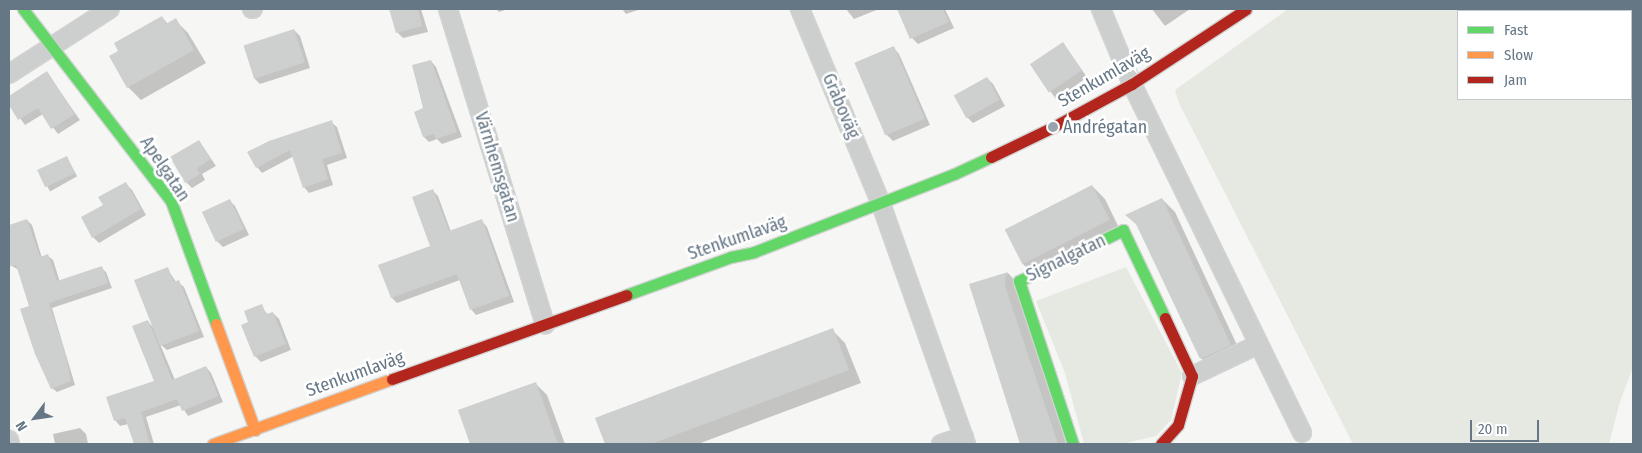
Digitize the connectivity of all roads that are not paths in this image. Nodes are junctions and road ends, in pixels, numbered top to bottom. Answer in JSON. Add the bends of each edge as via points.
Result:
{"nodes":[{"id":1,"x":23,"y":9,"type":"edge"},
{"id":2,"x":110,"y":9,"type":"edge"},
{"id":3,"x":448,"y":9,"type":"edge"},
{"id":4,"x":800,"y":9,"type":"edge"},
{"id":5,"x":1101,"y":9,"type":"edge"},
{"id":6,"x":1246,"y":9,"type":"edge"},
{"id":7,"x":53,"y":46,"type":"junction"},
{"id":8,"x":9,"y":74,"type":"edge"},
{"id":9,"x":1132,"y":84,"type":"junction"},
{"id":10,"x":881,"y":204,"type":"junction"},
{"id":11,"x":546,"y":324,"type":"junction"},
{"id":12,"x":1259,"y":344,"type":"junction"},
{"id":13,"x":1192,"y":376,"type":"junction"},
{"id":14,"x":255,"y":430,"type":"junction"},
{"id":15,"x":1302,"y":433,"type":"dead end"},
{"id":16,"x":9,"y":440,"type":"edge"},
{"id":17,"x":965,"y":440,"type":"edge"},
{"id":18,"x":10,"y":444,"type":"edge"},
{"id":19,"x":213,"y":444,"type":"edge"},
{"id":20,"x":942,"y":444,"type":"edge"},
{"id":21,"x":1073,"y":444,"type":"edge"},
{"id":22,"x":1161,"y":444,"type":"edge"}],
"edges":[{"from":1,"to":7,"type":"street","name":"Apelgatan"},
{"from":2,"to":7,"type":"street"},
{"from":3,"to":11,"type":"street","name":"Värnhemsgatan"},
{"from":4,"to":10,"type":"street","name":"Gråboväg"},
{"from":5,"to":9,"type":"street"},
{"from":6,"to":9,"type":"street","name":"Stenkumlaväg"},
{"from":7,"to":8,"type":"street"},
{"from":7,"to":14,"type":"street","name":"Apelgatan","via":[[171,201]]},
{"from":9,"to":10,"type":"street","name":"Stenkumlaväg","via":[[1045,131]]},
{"from":9,"to":12,"type":"street"},
{"from":10,"to":11,"type":"street","name":"Stenkumlaväg"},
{"from":10,"to":17,"type":"street"},
{"from":11,"to":14,"type":"street","name":"Stenkumlaväg"},
{"from":12,"to":13,"type":"street"},
{"from":12,"to":15,"type":"street"},
{"from":13,"to":21,"type":"street","name":"Signalgatan","via":[[1123,230],[1019,281]]},
{"from":13,"to":22,"type":"street","via":[[1178,425]]},
{"from":14,"to":19,"type":"street","name":"Stenkumlaväg"},
{"from":16,"to":18,"type":"street"},
{"from":17,"to":20,"type":"street"}]}
